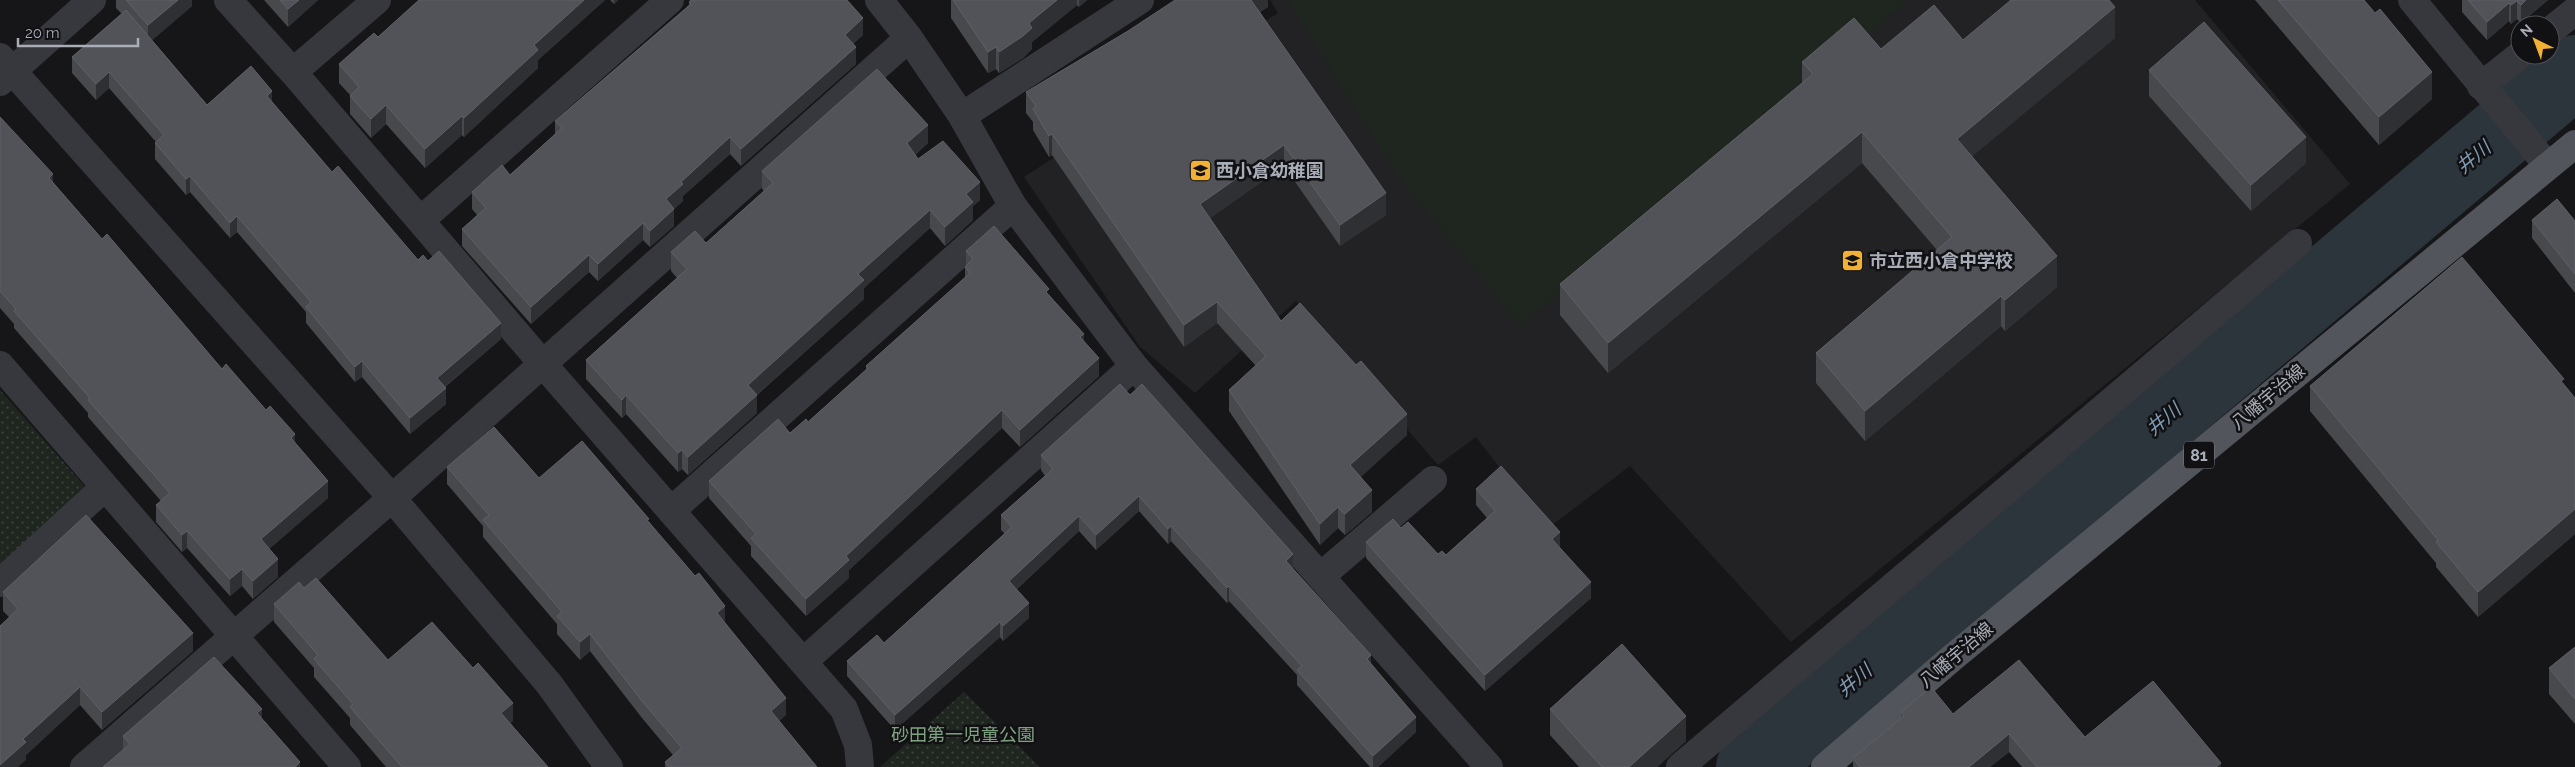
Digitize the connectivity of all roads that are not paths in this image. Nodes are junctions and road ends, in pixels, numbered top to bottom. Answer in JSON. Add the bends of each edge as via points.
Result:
{"nodes":[{"id":1,"x":92,"y":0,"type":"edge"},
{"id":2,"x":228,"y":0,"type":"edge"},
{"id":3,"x":377,"y":0,"type":"edge"},
{"id":4,"x":670,"y":0,"type":"edge"},
{"id":5,"x":879,"y":0,"type":"edge"},
{"id":6,"x":1140,"y":0,"type":"edge"},
{"id":7,"x":2412,"y":0,"type":"edge"},
{"id":8,"x":2575,"y":11,"type":"edge"},
{"id":9,"x":2560,"y":23,"type":"edge"},
{"id":10,"x":909,"y":38,"type":"junction"},
{"id":11,"x":2510,"y":65,"type":"edge"},
{"id":12,"x":4,"y":70,"type":"edge"},
{"id":13,"x":293,"y":72,"type":"junction"},
{"id":14,"x":2485,"y":90,"type":"junction"},
{"id":15,"x":962,"y":116,"type":"junction"},
{"id":16,"x":2575,"y":144,"type":"edge"},
{"id":17,"x":2548,"y":166,"type":"junction"},
{"id":18,"x":1012,"y":206,"type":"junction"},
{"id":19,"x":422,"y":220,"type":"junction"},
{"id":20,"x":2298,"y":243,"type":"dead end"},
{"id":21,"x":542,"y":363,"type":"junction"},
{"id":22,"x":0,"y":365,"type":"edge"},
{"id":23,"x":1134,"y":366,"type":"junction"},
{"id":24,"x":1433,"y":480,"type":"dead end"},
{"id":25,"x":105,"y":487,"type":"junction"},
{"id":26,"x":392,"y":498,"type":"junction"},
{"id":27,"x":672,"y":510,"type":"junction"},
{"id":28,"x":1322,"y":576,"type":"junction"},
{"id":29,"x":0,"y":583,"type":"edge"},
{"id":30,"x":233,"y":634,"type":"junction"},
{"id":31,"x":803,"y":662,"type":"junction"},
{"id":32,"x":84,"y":767,"type":"edge"},
{"id":33,"x":347,"y":767,"type":"edge"},
{"id":34,"x":609,"y":767,"type":"edge"},
{"id":35,"x":860,"y":767,"type":"edge"},
{"id":36,"x":1489,"y":767,"type":"edge"},
{"id":37,"x":1680,"y":767,"type":"edge"},
{"id":38,"x":1825,"y":767,"type":"edge"}],
"edges":[{"from":1,"to":12,"type":"street"},
{"from":2,"to":13,"type":"street"},
{"from":3,"to":13,"type":"street"},
{"from":4,"to":19,"type":"street"},
{"from":5,"to":10,"type":"street"},
{"from":6,"to":15,"type":"street"},
{"from":7,"to":14,"type":"street"},
{"from":8,"to":9,"type":"street"},
{"from":10,"to":15,"type":"street"},
{"from":10,"to":21,"type":"street"},
{"from":11,"to":14,"type":"street"},
{"from":12,"to":26,"type":"street"},
{"from":13,"to":19,"type":"street"},
{"from":14,"to":17,"type":"street"},
{"from":15,"to":18,"type":"street"},
{"from":16,"to":17,"type":"main road","name":"八幡宇治線","number":"81"},
{"from":17,"to":38,"type":"main road","name":"八幡宇治線","number":"81","via":[[1952,658]]},
{"from":18,"to":23,"type":"street"},
{"from":18,"to":27,"type":"street"},
{"from":19,"to":21,"type":"street"},
{"from":20,"to":37,"type":"street"},
{"from":21,"to":26,"type":"street"},
{"from":21,"to":27,"type":"street"},
{"from":22,"to":25,"type":"street"},
{"from":23,"to":28,"type":"street"},
{"from":23,"to":31,"type":"street"},
{"from":24,"to":28,"type":"street"},
{"from":25,"to":29,"type":"street"},
{"from":25,"to":30,"type":"street"},
{"from":26,"to":30,"type":"street"},
{"from":26,"to":34,"type":"street","via":[[549,684]]},
{"from":27,"to":31,"type":"street"},
{"from":28,"to":36,"type":"street"},
{"from":30,"to":32,"type":"street"},
{"from":30,"to":33,"type":"street"},
{"from":31,"to":35,"type":"street","via":[[844,709],[858,745]]}]}
